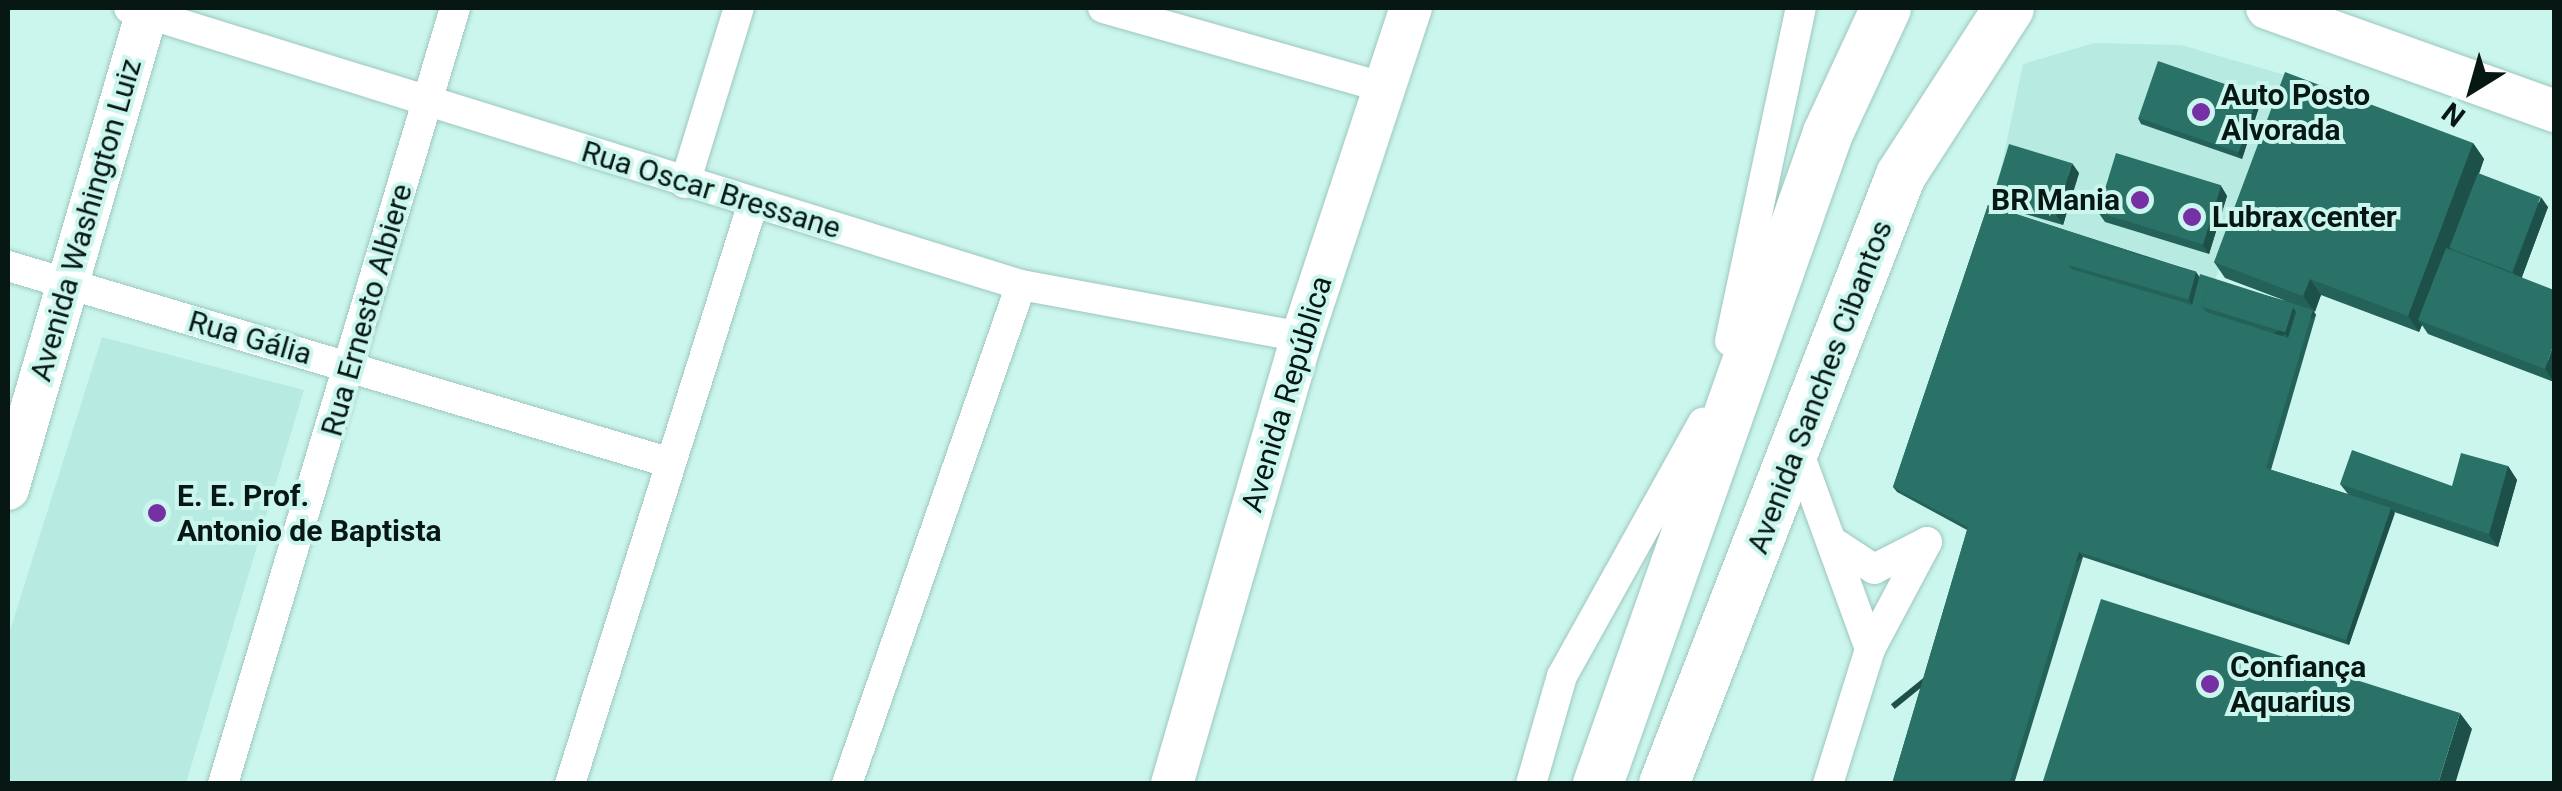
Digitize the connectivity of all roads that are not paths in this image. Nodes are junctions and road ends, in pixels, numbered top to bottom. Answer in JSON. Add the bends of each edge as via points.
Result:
{"nodes":[{"id":1,"x":455,"y":8,"type":"edge"},
{"id":2,"x":739,"y":8,"type":"edge"},
{"id":3,"x":1102,"y":8,"type":"edge"},
{"id":4,"x":1412,"y":8,"type":"edge"},
{"id":5,"x":1801,"y":8,"type":"edge"},
{"id":6,"x":1886,"y":8,"type":"edge"},
{"id":7,"x":2009,"y":8,"type":"edge"},
{"id":8,"x":2267,"y":8,"type":"edge"},
{"id":9,"x":141,"y":9,"type":"edge"},
{"id":10,"x":1385,"y":88,"type":"junction"},
{"id":11,"x":425,"y":103,"type":"junction"},
{"id":12,"x":2554,"y":112,"type":"edge"},
{"id":13,"x":685,"y":183,"type":"junction"},
{"id":14,"x":752,"y":204,"type":"junction"},
{"id":15,"x":8,"y":266,"type":"edge"},
{"id":16,"x":69,"y":284,"type":"junction"},
{"id":17,"x":1021,"y":286,"type":"junction"},
{"id":18,"x":1302,"y":337,"type":"junction"},
{"id":19,"x":352,"y":368,"type":"junction"},
{"id":20,"x":1798,"y":451,"type":"junction"},
{"id":21,"x":664,"y":461,"type":"junction"},
{"id":22,"x":8,"y":489,"type":"edge"},
{"id":23,"x":1830,"y":541,"type":"junction"},
{"id":24,"x":1870,"y":649,"type":"junction"},
{"id":25,"x":223,"y":784,"type":"edge"},
{"id":26,"x":570,"y":784,"type":"edge"},
{"id":27,"x":847,"y":784,"type":"edge"},
{"id":28,"x":1172,"y":784,"type":"edge"},
{"id":29,"x":1531,"y":784,"type":"edge"},
{"id":30,"x":1598,"y":784,"type":"edge"},
{"id":31,"x":1664,"y":784,"type":"edge"},
{"id":32,"x":1828,"y":784,"type":"edge"}],
"edges":[{"from":1,"to":11,"type":"street","name":"Rua Ernesto Albiere"},
{"from":2,"to":13,"type":"street"},
{"from":3,"to":10,"type":"street"},
{"from":4,"to":10,"type":"main road","name":"Avenida República"},
{"from":5,"to":29,"type":"street","via":[[1717,385],[1694,445],[1562,676]]},
{"from":6,"to":30,"type":"main road","via":[[1828,133]]},
{"from":7,"to":20,"type":"main road","name":"Avenida Sanches Cibantos","via":[[1900,175]]},
{"from":8,"to":12,"type":"main road"},
{"from":9,"to":11,"type":"street","name":"Rua Oscar Bressane"},
{"from":9,"to":16,"type":"main road","name":"Avenida Washington Luiz"},
{"from":10,"to":18,"type":"main road","name":"Avenida República"},
{"from":11,"to":13,"type":"street","name":"Rua Oscar Bressane"},
{"from":11,"to":19,"type":"street","name":"Rua Ernesto Albiere"},
{"from":13,"to":14,"type":"street","name":"Rua Oscar Bressane"},
{"from":14,"to":17,"type":"street","name":"Rua Oscar Bressane"},
{"from":14,"to":21,"type":"street"},
{"from":15,"to":16,"type":"street","name":"Rua Gália"},
{"from":16,"to":19,"type":"street","name":"Rua Gália"},
{"from":16,"to":22,"type":"main road","name":"Avenida Washington Luiz"},
{"from":17,"to":18,"type":"street","name":"Rua Oscar Bressane"},
{"from":17,"to":27,"type":"street"},
{"from":18,"to":28,"type":"main road","name":"Avenida República"},
{"from":19,"to":21,"type":"street","name":"Rua Gália"},
{"from":19,"to":25,"type":"street","name":"Rua Ernesto Albiere"},
{"from":20,"to":23,"type":"street"},
{"from":20,"to":31,"type":"main road","name":"Avenida Sanches Cibantos"},
{"from":21,"to":26,"type":"street"},
{"from":23,"to":24,"type":"street"},
{"from":23,"to":24,"type":"street","via":[[1874,569],[1927,542]]},
{"from":24,"to":32,"type":"street"}]}
